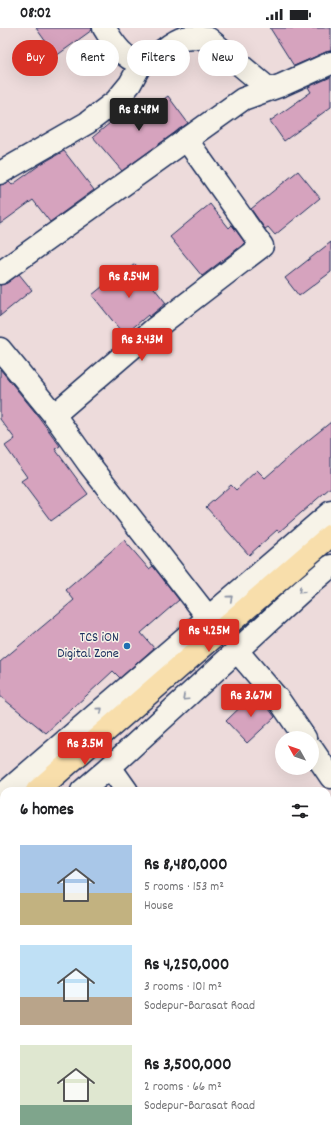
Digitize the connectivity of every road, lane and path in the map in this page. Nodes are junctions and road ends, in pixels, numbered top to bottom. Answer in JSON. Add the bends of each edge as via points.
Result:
{"nodes":[{"id":1,"x":104,"y":28,"type":"edge"},
{"id":2,"x":179,"y":40,"type":"edge"},
{"id":3,"x":127,"y":56,"type":"edge"},
{"id":4,"x":331,"y":63,"type":"edge"},
{"id":5,"x":134,"y":76,"type":"edge"},
{"id":6,"x":269,"y":89,"type":"junction"},
{"id":7,"x":186,"y":139,"type":"junction"},
{"id":8,"x":0,"y":173,"type":"edge"},
{"id":9,"x":0,"y":273,"type":"edge"},
{"id":10,"x":0,"y":349,"type":"edge"},
{"id":11,"x":54,"y":415,"type":"junction"},
{"id":12,"x":331,"y":512,"type":"edge"},
{"id":13,"x":331,"y":535,"type":"edge"},
{"id":14,"x":331,"y":566,"type":"edge"},
{"id":15,"x":208,"y":617,"type":"junction"},
{"id":16,"x":237,"y":651,"type":"junction"},
{"id":17,"x":300,"y":731,"type":"edge"},
{"id":18,"x":319,"y":759,"type":"edge"},
{"id":19,"x":110,"y":767,"type":"junction"},
{"id":20,"x":331,"y":777,"type":"edge"},
{"id":21,"x":12,"y":787,"type":"edge"},
{"id":22,"x":41,"y":787,"type":"edge"},
{"id":23,"x":87,"y":787,"type":"edge"},
{"id":24,"x":124,"y":787,"type":"edge"}],
"edges":[{"from":1,"to":3,"type":"street"},
{"from":2,"to":6,"type":"street","via":[[197,37],[209,39]]},
{"from":4,"to":6,"type":"street"},
{"from":5,"to":8,"type":"street","via":[[116,101],[88,123]]},
{"from":6,"to":7,"type":"street","via":[[243,99]]},
{"from":7,"to":9,"type":"street"},
{"from":7,"to":11,"type":"street","via":[[262,246],[154,329]]},
{"from":10,"to":11,"type":"street"},
{"from":11,"to":15,"type":"street"},
{"from":15,"to":12,"type":"street","one_way":true},
{"from":13,"to":22,"type":"main road"},
{"from":14,"to":16,"type":"street","one_way":true},
{"from":21,"to":15,"type":"street","one_way":true},
{"from":16,"to":17,"type":"street","via":[[279,700]]},
{"from":16,"to":19,"type":"street","one_way":true},
{"from":18,"to":20,"type":"street"},
{"from":19,"to":23,"type":"street"},
{"from":19,"to":24,"type":"street"}]}
